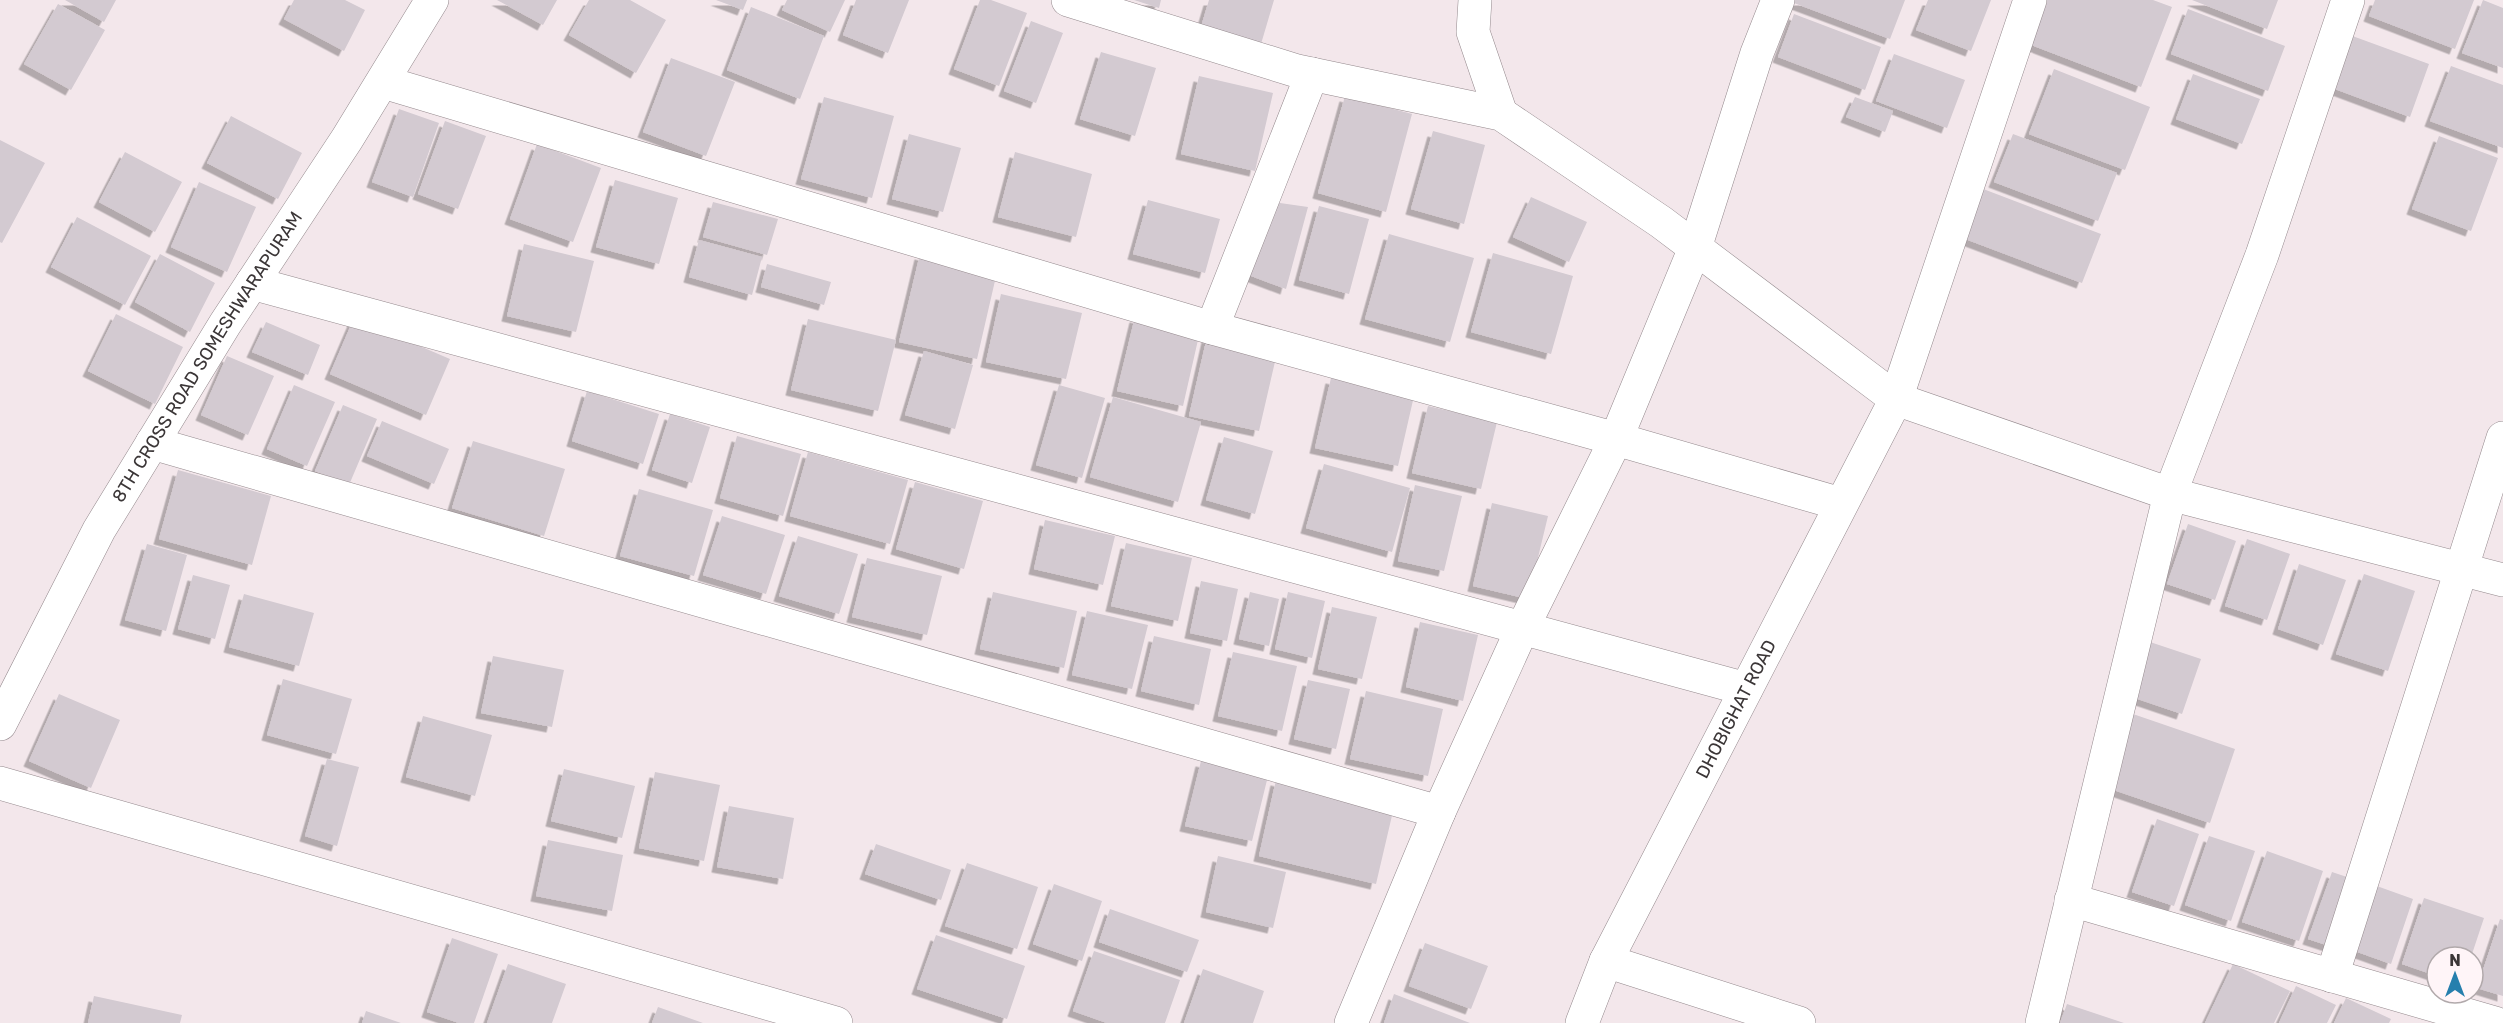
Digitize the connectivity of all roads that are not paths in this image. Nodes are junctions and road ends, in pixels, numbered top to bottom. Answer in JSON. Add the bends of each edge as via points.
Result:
{"nodes":[{"id":1,"x":432,"y":0,"type":"edge"},
{"id":2,"x":1068,"y":0,"type":"edge"},
{"id":3,"x":1475,"y":0,"type":"edge"},
{"id":4,"x":1778,"y":0,"type":"edge"},
{"id":5,"x":2030,"y":0,"type":"edge"},
{"id":6,"x":2348,"y":0,"type":"edge"},
{"id":7,"x":1312,"y":74,"type":"junction"},
{"id":8,"x":383,"y":82,"type":"junction"},
{"id":9,"x":1502,"y":114,"type":"junction"},
{"id":10,"x":1695,"y":248,"type":"junction"},
{"id":11,"x":252,"y":283,"type":"junction"},
{"id":12,"x":1212,"y":328,"type":"junction"},
{"id":13,"x":1896,"y":399,"type":"junction"},
{"id":14,"x":2503,"y":438,"type":"edge"},
{"id":15,"x":1616,"y":439,"type":"junction"},
{"id":16,"x":152,"y":443,"type":"junction"},
{"id":17,"x":2170,"y":494,"type":"junction"},
{"id":18,"x":1841,"y":504,"type":"junction"},
{"id":19,"x":2461,"y":568,"type":"junction"},
{"id":20,"x":2503,"y":580,"type":"edge"},
{"id":21,"x":1522,"y":629,"type":"junction"},
{"id":22,"x":1746,"y":689,"type":"junction"},
{"id":23,"x":0,"y":724,"type":"edge"},
{"id":24,"x":0,"y":783,"type":"edge"},
{"id":25,"x":1438,"y":812,"type":"junction"},
{"id":26,"x":2071,"y":900,"type":"junction"},
{"id":27,"x":1606,"y":961,"type":"junction"},
{"id":28,"x":2332,"y":976,"type":"junction"},
{"id":29,"x":836,"y":1023,"type":"edge"},
{"id":30,"x":1351,"y":1023,"type":"edge"},
{"id":31,"x":1582,"y":1023,"type":"edge"},
{"id":32,"x":1799,"y":1023,"type":"edge"},
{"id":33,"x":2042,"y":1023,"type":"edge"},
{"id":34,"x":2495,"y":1023,"type":"edge"}],
"edges":[{"from":1,"to":8,"type":"street","name":"8TH CROSS ROAD SOMESHWARAPURAM"},
{"from":2,"to":7,"type":"street"},
{"from":3,"to":9,"type":"street","via":[[1473,32]]},
{"from":4,"to":10,"type":"street","via":[[1757,53]]},
{"from":5,"to":13,"type":"street","name":"DHOBIGHAT ROAD"},
{"from":6,"to":17,"type":"street","via":[[2262,255]]},
{"from":7,"to":9,"type":"street"},
{"from":7,"to":12,"type":"street"},
{"from":8,"to":11,"type":"street","name":"8TH CROSS ROAD SOMESHWARAPURAM"},
{"from":8,"to":12,"type":"street"},
{"from":9,"to":10,"type":"street"},
{"from":10,"to":13,"type":"street"},
{"from":10,"to":15,"type":"street"},
{"from":11,"to":16,"type":"street","name":"8TH CROSS ROAD SOMESHWARAPURAM"},
{"from":11,"to":21,"type":"street"},
{"from":12,"to":15,"type":"street"},
{"from":13,"to":17,"type":"street"},
{"from":13,"to":18,"type":"street","name":"DHOBIGHAT ROAD"},
{"from":14,"to":19,"type":"street"},
{"from":15,"to":18,"type":"street"},
{"from":15,"to":21,"type":"street"},
{"from":16,"to":23,"type":"street","name":"8TH CROSS ROAD SOMESHWARAPURAM","via":[[99,530]]},
{"from":16,"to":25,"type":"street"},
{"from":17,"to":19,"type":"street"},
{"from":17,"to":26,"type":"street"},
{"from":18,"to":22,"type":"street","name":"DHOBIGHAT ROAD"},
{"from":19,"to":20,"type":"street"},
{"from":19,"to":28,"type":"street"},
{"from":21,"to":22,"type":"street"},
{"from":21,"to":25,"type":"street"},
{"from":22,"to":27,"type":"street","name":"DHOBIGHAT ROAD"},
{"from":24,"to":29,"type":"street"},
{"from":25,"to":30,"type":"street"},
{"from":26,"to":28,"type":"street"},
{"from":26,"to":33,"type":"street"},
{"from":27,"to":31,"type":"street","name":"DHOBIGHAT ROAD"},
{"from":27,"to":32,"type":"street"},
{"from":28,"to":34,"type":"street"}]}
